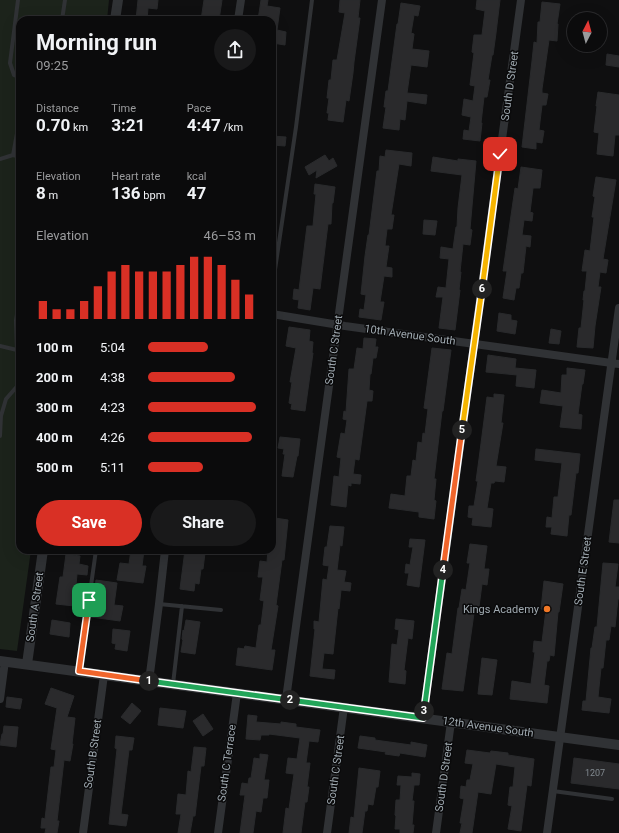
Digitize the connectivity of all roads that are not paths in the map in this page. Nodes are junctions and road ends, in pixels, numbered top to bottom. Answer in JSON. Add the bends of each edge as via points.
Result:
{"nodes":[{"id":1,"x":18,"y":0,"type":"edge"},
{"id":2,"x":65,"y":0,"type":"edge"},
{"id":3,"x":118,"y":0,"type":"edge"},
{"id":4,"x":241,"y":0,"type":"edge"},
{"id":5,"x":312,"y":0,"type":"edge"},
{"id":6,"x":382,"y":0,"type":"edge"},
{"id":7,"x":521,"y":0,"type":"edge"},
{"id":8,"x":63,"y":16,"type":"edge"},
{"id":9,"x":116,"y":16,"type":"edge"},
{"id":10,"x":239,"y":16,"type":"edge"},
{"id":11,"x":16,"y":76,"type":"edge"},
{"id":12,"x":16,"y":138,"type":"edge"},
{"id":13,"x":13,"y":155,"type":"junction"},
{"id":14,"x":16,"y":156,"type":"edge"},
{"id":15,"x":0,"y":159,"type":"edge"},
{"id":16,"x":276,"y":263,"type":"edge"},
{"id":17,"x":619,"y":308,"type":"edge"},
{"id":18,"x":276,"y":315,"type":"edge"},
{"id":19,"x":16,"y":320,"type":"edge"},
{"id":20,"x":337,"y":324,"type":"junction"},
{"id":21,"x":474,"y":344,"type":"junction"},
{"id":22,"x":0,"y":346,"type":"edge"},
{"id":23,"x":16,"y":350,"type":"joint"},
{"id":24,"x":615,"y":363,"type":"edge"},
{"id":25,"x":16,"y":388,"type":"edge"},
{"id":26,"x":0,"y":415,"type":"edge"},
{"id":27,"x":0,"y":436,"type":"edge"},
{"id":28,"x":42,"y":554,"type":"edge"},
{"id":29,"x":95,"y":554,"type":"edge"},
{"id":30,"x":165,"y":554,"type":"edge"},
{"id":31,"x":159,"y":604,"type":"junction"},
{"id":32,"x":182,"y":606,"type":"junction"},
{"id":33,"x":221,"y":610,"type":"dead end"},
{"id":34,"x":2,"y":661,"type":"edge"},
{"id":35,"x":27,"y":664,"type":"junction"},
{"id":36,"x":79,"y":671,"type":"junction"},
{"id":37,"x":104,"y":675,"type":"junction"},
{"id":38,"x":149,"y":681,"type":"junction"},
{"id":39,"x":173,"y":684,"type":"junction"},
{"id":40,"x":237,"y":693,"type":"junction"},
{"id":41,"x":0,"y":699,"type":"edge"},
{"id":42,"x":286,"y":699,"type":"junction"},
{"id":43,"x":344,"y":707,"type":"junction"},
{"id":44,"x":423,"y":718,"type":"junction"},
{"id":45,"x":451,"y":722,"type":"junction"},
{"id":46,"x":560,"y":737,"type":"junction"},
{"id":47,"x":619,"y":744,"type":"edge"},
{"id":48,"x":553,"y":791,"type":"junction"},
{"id":49,"x":612,"y":800,"type":"dead end"},
{"id":50,"x":83,"y":833,"type":"edge"},
{"id":51,"x":218,"y":833,"type":"edge"},
{"id":52,"x":327,"y":833,"type":"edge"},
{"id":53,"x":436,"y":833,"type":"edge"},
{"id":54,"x":547,"y":833,"type":"edge"}],
"edges":[{"from":1,"to":11,"type":"lane","via":[[10,63]]},
{"from":2,"to":8,"type":"lane"},
{"from":3,"to":9,"type":"street"},
{"from":4,"to":10,"type":"street"},
{"from":5,"to":16,"type":"lane"},
{"from":6,"to":20,"type":"street","name":"South C Street"},
{"from":7,"to":21,"type":"street","name":"South D Street"},
{"from":12,"to":13,"type":"lane"},
{"from":13,"to":14,"type":"lane"},
{"from":13,"to":15,"type":"lane"},
{"from":17,"to":24,"type":"street","name":"South E Street"},
{"from":18,"to":20,"type":"street","name":"10th Avenue South"},
{"from":19,"to":23,"type":"lane"},
{"from":20,"to":21,"type":"street","name":"10th Avenue South"},
{"from":20,"to":42,"type":"street","name":"South C Street"},
{"from":21,"to":24,"type":"street","name":"10th Avenue South"},
{"from":21,"to":44,"type":"street","name":"South D Street"},
{"from":22,"to":23,"type":"lane"},
{"from":24,"to":46,"type":"street","name":"South E Street"},
{"from":25,"to":26,"type":"lane","via":[[6,399]]},
{"from":26,"to":27,"type":"lane"},
{"from":28,"to":35,"type":"street","name":"South A Street"},
{"from":29,"to":36,"type":"lane"},
{"from":30,"to":31,"type":"street"},
{"from":31,"to":32,"type":"lane"},
{"from":31,"to":38,"type":"street"},
{"from":32,"to":33,"type":"lane"},
{"from":32,"to":39,"type":"lane"},
{"from":34,"to":35,"type":"street","name":"12th Avenue South"},
{"from":34,"to":41,"type":"street"},
{"from":35,"to":36,"type":"street","name":"12th Avenue South"},
{"from":36,"to":37,"type":"street","name":"12th Avenue South"},
{"from":37,"to":38,"type":"street","name":"12th Avenue South"},
{"from":37,"to":50,"type":"street","name":"South B Street"},
{"from":38,"to":39,"type":"street","name":"12th Avenue South"},
{"from":39,"to":40,"type":"street","name":"12th Avenue South"},
{"from":40,"to":42,"type":"street","name":"12th Avenue South"},
{"from":40,"to":51,"type":"street","name":"South C Terrace"},
{"from":42,"to":43,"type":"street","name":"12th Avenue South"},
{"from":43,"to":44,"type":"street","name":"12th Avenue South"},
{"from":43,"to":52,"type":"street","name":"South C Street"},
{"from":44,"to":45,"type":"street","name":"12th Avenue South"},
{"from":45,"to":46,"type":"street","name":"12th Avenue South"},
{"from":45,"to":53,"type":"street","name":"South D Street"},
{"from":46,"to":47,"type":"street","name":"12th Avenue South"},
{"from":46,"to":48,"type":"street","name":"South E Street"},
{"from":48,"to":49,"type":"lane"},
{"from":48,"to":54,"type":"street","name":"South E Street"}]}
